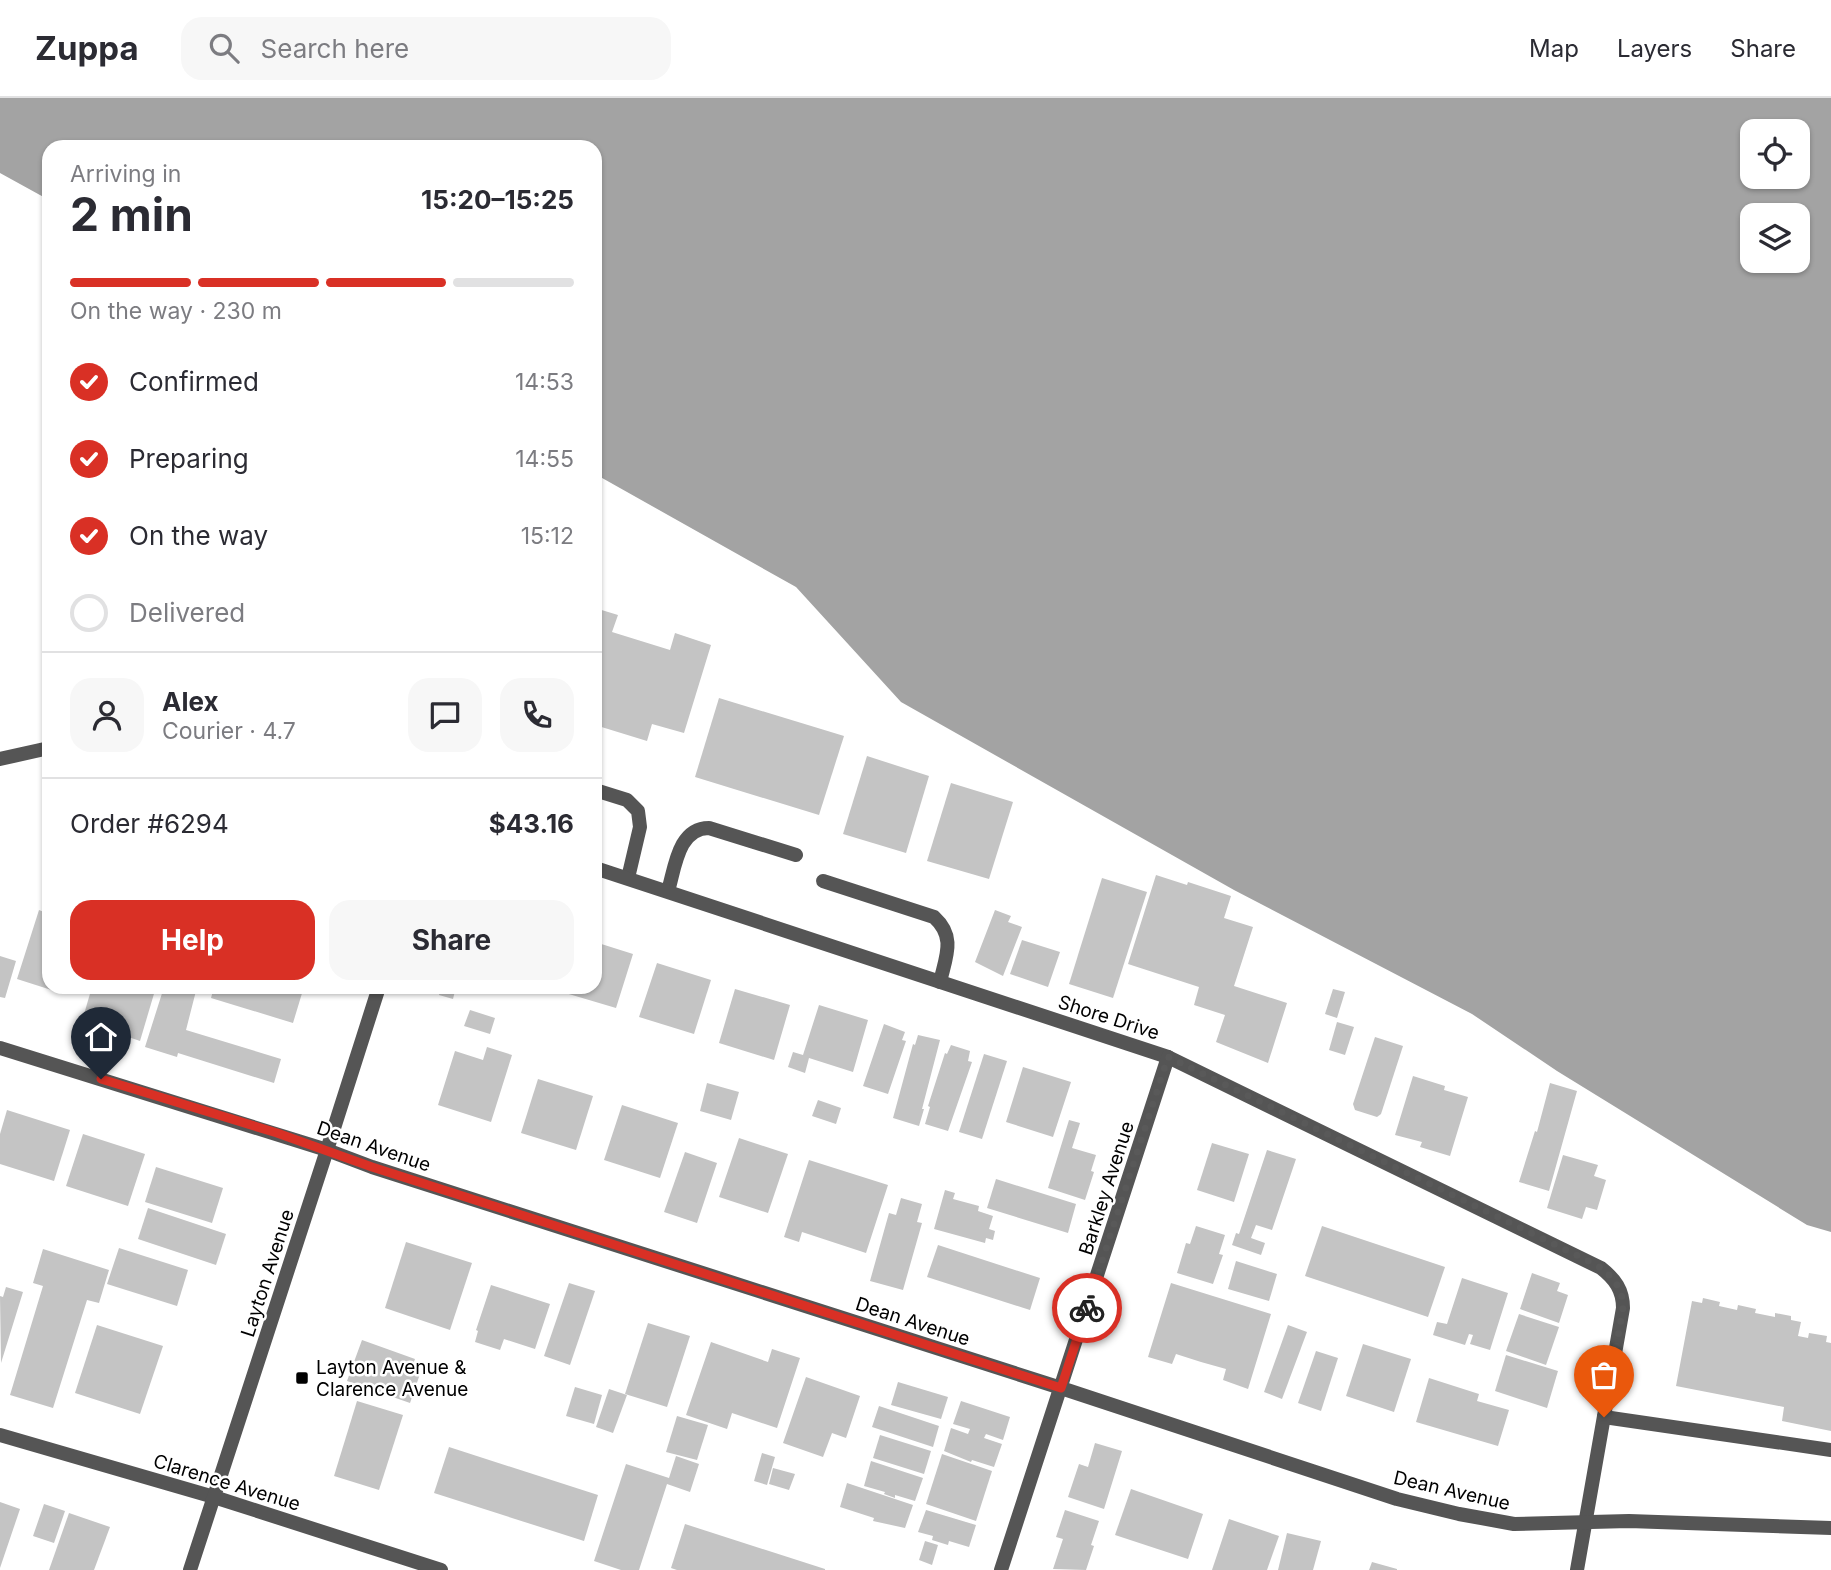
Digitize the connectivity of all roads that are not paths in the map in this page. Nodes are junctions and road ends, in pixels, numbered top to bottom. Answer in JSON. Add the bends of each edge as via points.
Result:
{"nodes":[{"id":1,"x":42,"y":750,"type":"edge"},
{"id":2,"x":0,"y":759,"type":"edge"},
{"id":3,"x":602,"y":792,"type":"edge"},
{"id":4,"x":796,"y":855,"type":"dead end"},
{"id":5,"x":602,"y":870,"type":"edge"},
{"id":6,"x":628,"y":878,"type":"junction"},
{"id":7,"x":823,"y":881,"type":"dead end"},
{"id":8,"x":668,"y":891,"type":"junction"},
{"id":9,"x":940,"y":982,"type":"junction"},
{"id":10,"x":377,"y":994,"type":"edge"},
{"id":11,"x":0,"y":1048,"type":"edge"},
{"id":12,"x":1168,"y":1057,"type":"junction"},
{"id":13,"x":327,"y":1150,"type":"junction"},
{"id":14,"x":1061,"y":1388,"type":"junction"},
{"id":15,"x":1604,"y":1417,"type":"junction"},
{"id":16,"x":0,"y":1435,"type":"edge"},
{"id":17,"x":1831,"y":1451,"type":"edge"},
{"id":18,"x":214,"y":1497,"type":"junction"},
{"id":19,"x":1585,"y":1523,"type":"junction"},
{"id":20,"x":1831,"y":1528,"type":"edge"},
{"id":21,"x":190,"y":1570,"type":"edge"},
{"id":22,"x":441,"y":1570,"type":"edge"},
{"id":23,"x":1001,"y":1570,"type":"edge"},
{"id":24,"x":1577,"y":1570,"type":"edge"}],
"edges":[{"from":1,"to":2,"type":"street"},
{"from":3,"to":6,"type":"street","via":[[627,800],[638,811],[640,827]]},
{"from":4,"to":8,"type":"street","via":[[698,828],[684,841]]},
{"from":5,"to":6,"type":"street","name":"Shore Drive"},
{"from":6,"to":8,"type":"street","name":"Shore Drive"},
{"from":7,"to":9,"type":"street","via":[[934,917],[944,926],[949,941]]},
{"from":8,"to":9,"type":"street","name":"Shore Drive"},
{"from":9,"to":12,"type":"street","name":"Shore Drive"},
{"from":10,"to":13,"type":"street","name":"Layton Avenue"},
{"from":11,"to":13,"type":"street","name":"Dean Avenue"},
{"from":12,"to":14,"type":"street","name":"Barkley Avenue"},
{"from":12,"to":15,"type":"street","name":"Shore Drive","via":[[1608,1273],[1622,1293],[1623,1308]]},
{"from":13,"to":14,"type":"street","name":"Dean Avenue"},
{"from":13,"to":18,"type":"street","name":"Layton Avenue"},
{"from":14,"to":19,"type":"street","name":"Dean Avenue","via":[[1397,1499],[1514,1524]]},
{"from":14,"to":23,"type":"street","name":"Barkley Avenue"},
{"from":15,"to":17,"type":"street"},
{"from":15,"to":19,"type":"street"},
{"from":16,"to":18,"type":"street","name":"Clarence Avenue"},
{"from":18,"to":21,"type":"street","name":"Layton Avenue"},
{"from":18,"to":22,"type":"street","name":"Clarence Avenue"},
{"from":19,"to":20,"type":"street","name":"Dean Avenue"},
{"from":19,"to":24,"type":"street"}]}
